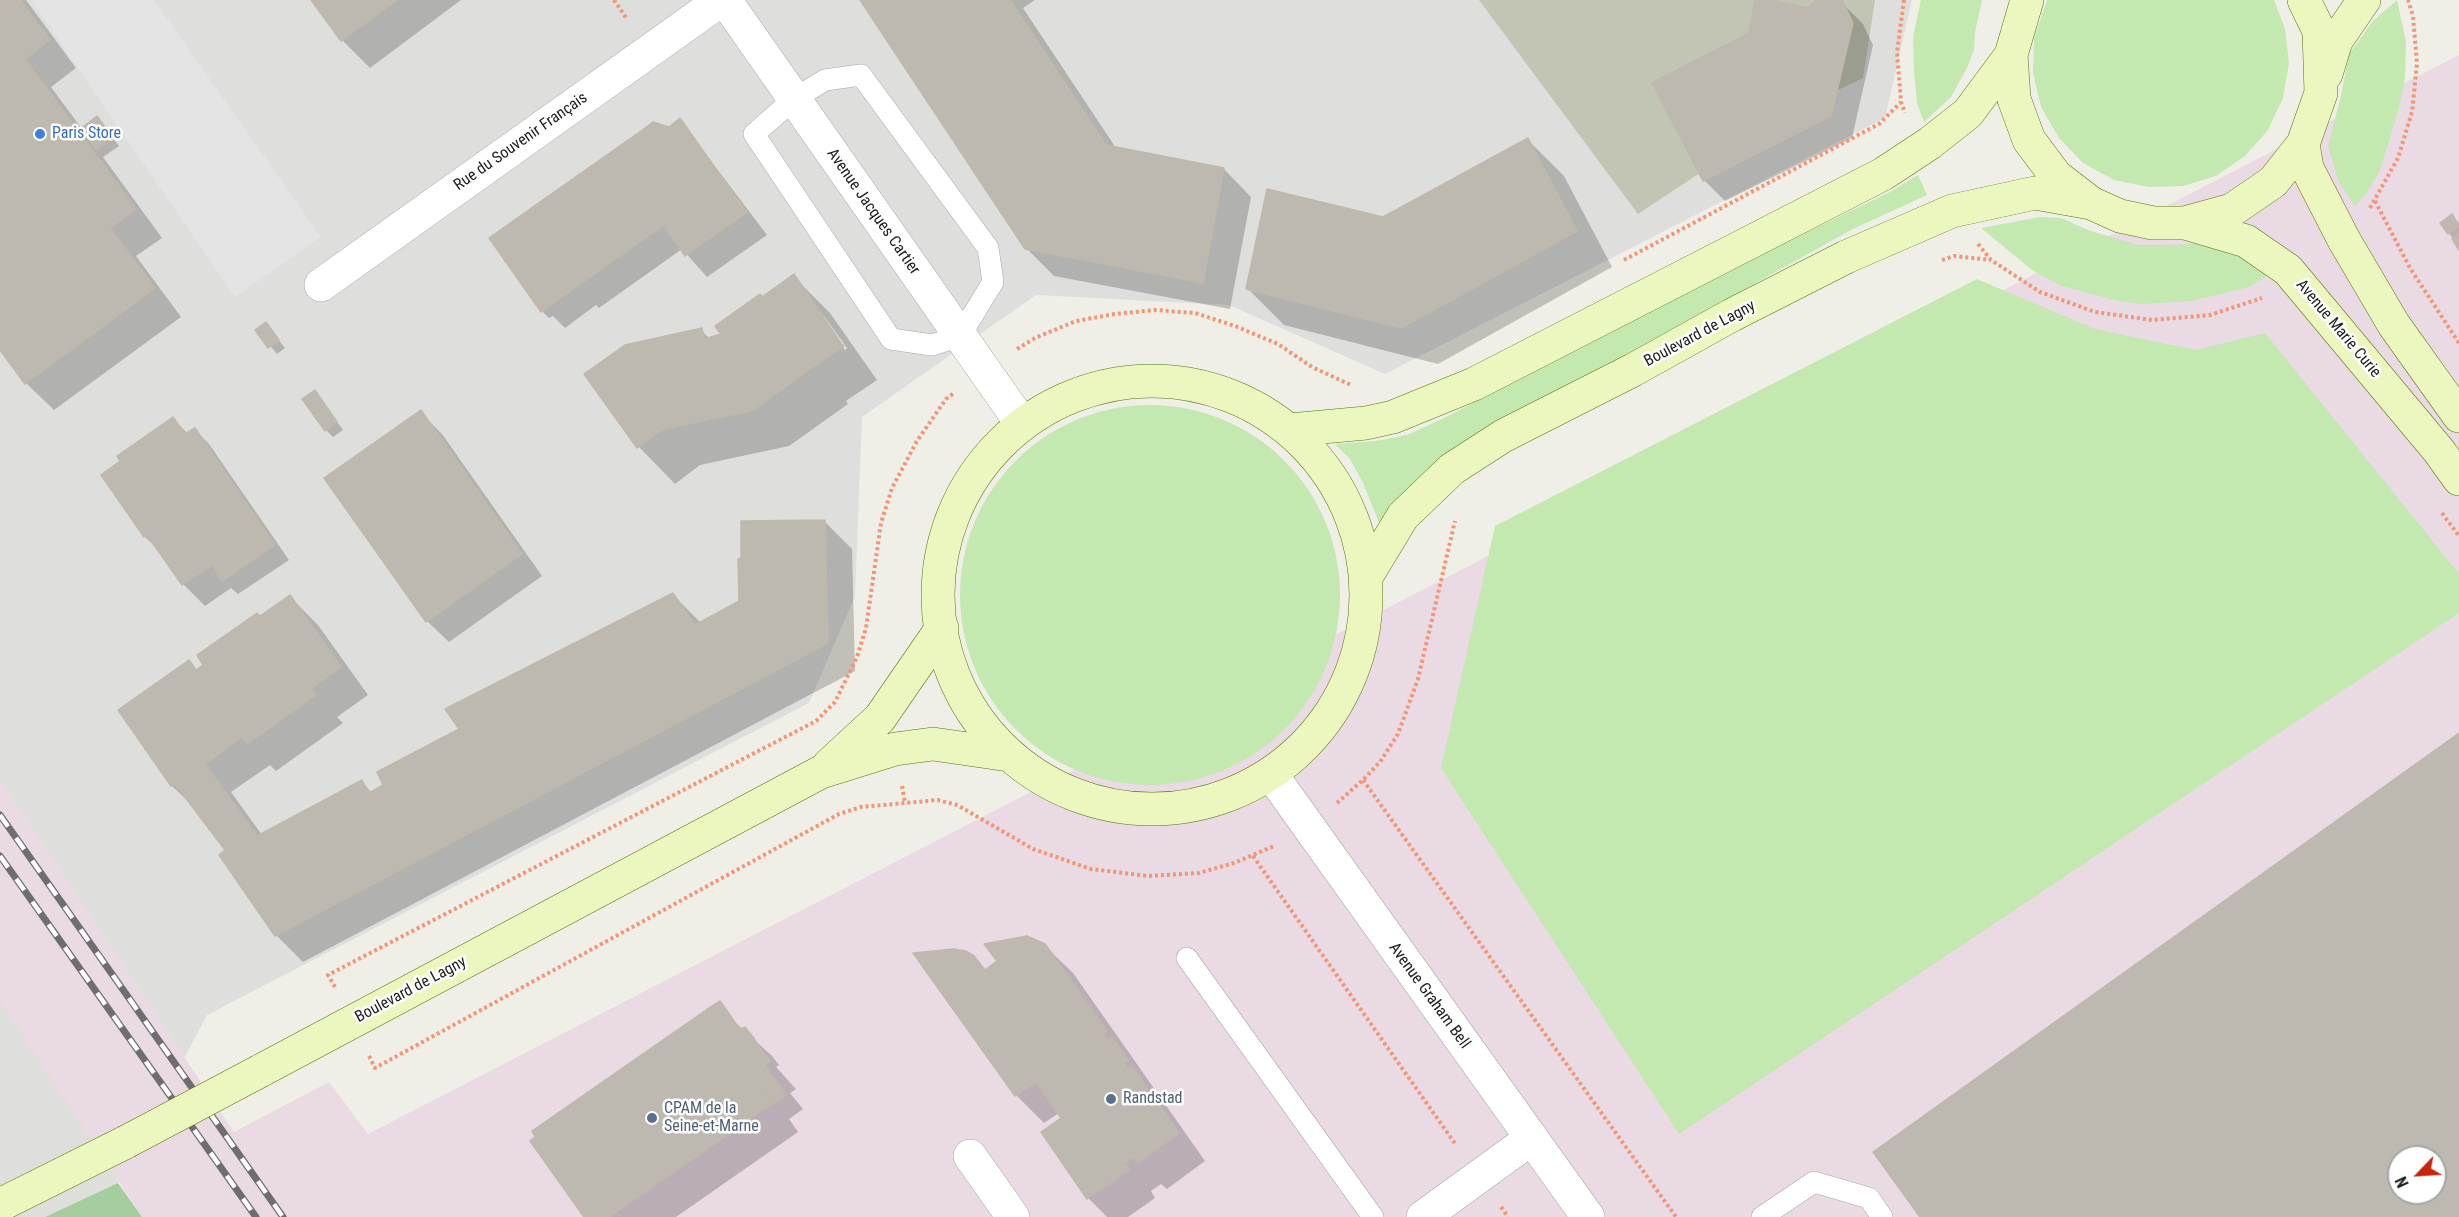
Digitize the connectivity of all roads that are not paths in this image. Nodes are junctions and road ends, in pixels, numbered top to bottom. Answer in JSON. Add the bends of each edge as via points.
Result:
{"nodes":[{"id":1,"x":723,"y":0,"type":"edge"},
{"id":2,"x":2027,"y":0,"type":"edge"},
{"id":3,"x":2304,"y":0,"type":"edge"},
{"id":4,"x":2364,"y":0,"type":"edge"},
{"id":5,"x":2011,"y":55,"type":"junction"},
{"id":6,"x":2321,"y":93,"type":"junction"},
{"id":7,"x":794,"y":99,"type":"junction"},
{"id":8,"x":2303,"y":144,"type":"junction"},
{"id":9,"x":2091,"y":203,"type":"junction"},
{"id":10,"x":2185,"y":223,"type":"junction"},
{"id":11,"x":321,"y":285,"type":"dead end"},
{"id":12,"x":960,"y":336,"type":"junction"},
{"id":13,"x":2459,"y":416,"type":"edge"},
{"id":14,"x":1022,"y":424,"type":"junction"},
{"id":15,"x":1290,"y":430,"type":"junction"},
{"id":16,"x":2459,"y":478,"type":"edge"},
{"id":17,"x":1366,"y":577,"type":"junction"},
{"id":18,"x":942,"y":628,"type":"junction"},
{"id":19,"x":1009,"y":755,"type":"junction"},
{"id":20,"x":820,"y":772,"type":"junction"},
{"id":21,"x":1271,"y":774,"type":"junction"},
{"id":22,"x":1187,"y":958,"type":"dead end"},
{"id":23,"x":1532,"y":1138,"type":"junction"},
{"id":24,"x":970,"y":1156,"type":"dead end"},
{"id":25,"x":0,"y":1205,"type":"edge"},
{"id":26,"x":1013,"y":1217,"type":"edge"},
{"id":27,"x":1373,"y":1217,"type":"edge"},
{"id":28,"x":1423,"y":1217,"type":"edge"},
{"id":29,"x":1588,"y":1217,"type":"edge"},
{"id":30,"x":1762,"y":1217,"type":"edge"},
{"id":31,"x":1882,"y":1217,"type":"edge"}],
"edges":[{"from":1,"to":7,"type":"street","name":"Avenue Jacques Cartier"},
{"from":1,"to":11,"type":"street","name":"Rue du Souvenir Français"},
{"from":2,"to":5,"type":"main road"},
{"from":3,"to":6,"type":"main road","via":[[2319,31]]},
{"from":4,"to":6,"type":"main road","via":[[2336,41]]},
{"from":5,"to":9,"type":"main road","via":[[2014,99],[2029,140],[2056,176]]},
{"from":5,"to":15,"type":"main road","via":[[1968,113],[1883,174],[1474,384],[1393,417]]},
{"from":6,"to":8,"type":"main road"},
{"from":7,"to":12,"type":"street","name":"Avenue Jacques Cartier"},
{"from":7,"to":12,"type":"lane","via":[[754,135],[891,339],[932,345]]},
{"from":7,"to":12,"type":"lane","via":[[825,80],[861,75],[988,248],[993,282]]},
{"from":8,"to":10,"type":"main road","via":[[2273,182],[2232,210]]},
{"from":8,"to":13,"type":"main road","via":[[2307,168],[2344,240],[2394,326]]},
{"from":9,"to":10,"type":"main road","via":[[2120,216],[2152,223]]},
{"from":9,"to":17,"type":"main road","name":"Boulevard de Lagny","via":[[2035,193],[1963,208],[1835,263],[1732,315],[1503,436],[1452,469],[1403,516]]},
{"from":10,"to":16,"type":"main road","name":"Avenue Marie Curie","via":[[2246,241],[2288,270]]},
{"from":12,"to":14,"type":"street","name":"Avenue Jacques Cartier"},
{"from":14,"to":15,"type":"main road","via":[[1069,396],[1126,381],[1184,382],[1240,399]]},
{"from":14,"to":18,"type":"main road","via":[[980,465],[954,513],[939,565]]},
{"from":15,"to":17,"type":"main road","via":[[1328,472],[1354,522]]},
{"from":17,"to":21,"type":"main road","via":[[1363,635],[1345,689],[1314,737]]},
{"from":18,"to":19,"type":"main road","via":[[954,677],[983,727]]},
{"from":18,"to":20,"type":"main road","name":"Boulevard de Lagny","via":[[880,718]]},
{"from":19,"to":20,"type":"main road","name":"Boulevard de Lagny","via":[[933,744],[895,748]]},
{"from":19,"to":21,"type":"main road","via":[[1070,794],[1121,807],[1173,809],[1224,798]]},
{"from":20,"to":25,"type":"main road","name":"Boulevard de Lagny","bridge":true,"via":[[126,1142]]},
{"from":21,"to":23,"type":"street","name":"Avenue Graham Bell"},
{"from":22,"to":27,"type":"lane"},
{"from":23,"to":28,"type":"street"},
{"from":23,"to":29,"type":"street","name":"Avenue Graham Bell"},
{"from":24,"to":26,"type":"street"},
{"from":30,"to":31,"type":"lane","via":[[1814,1182],[1869,1198]]}]}
